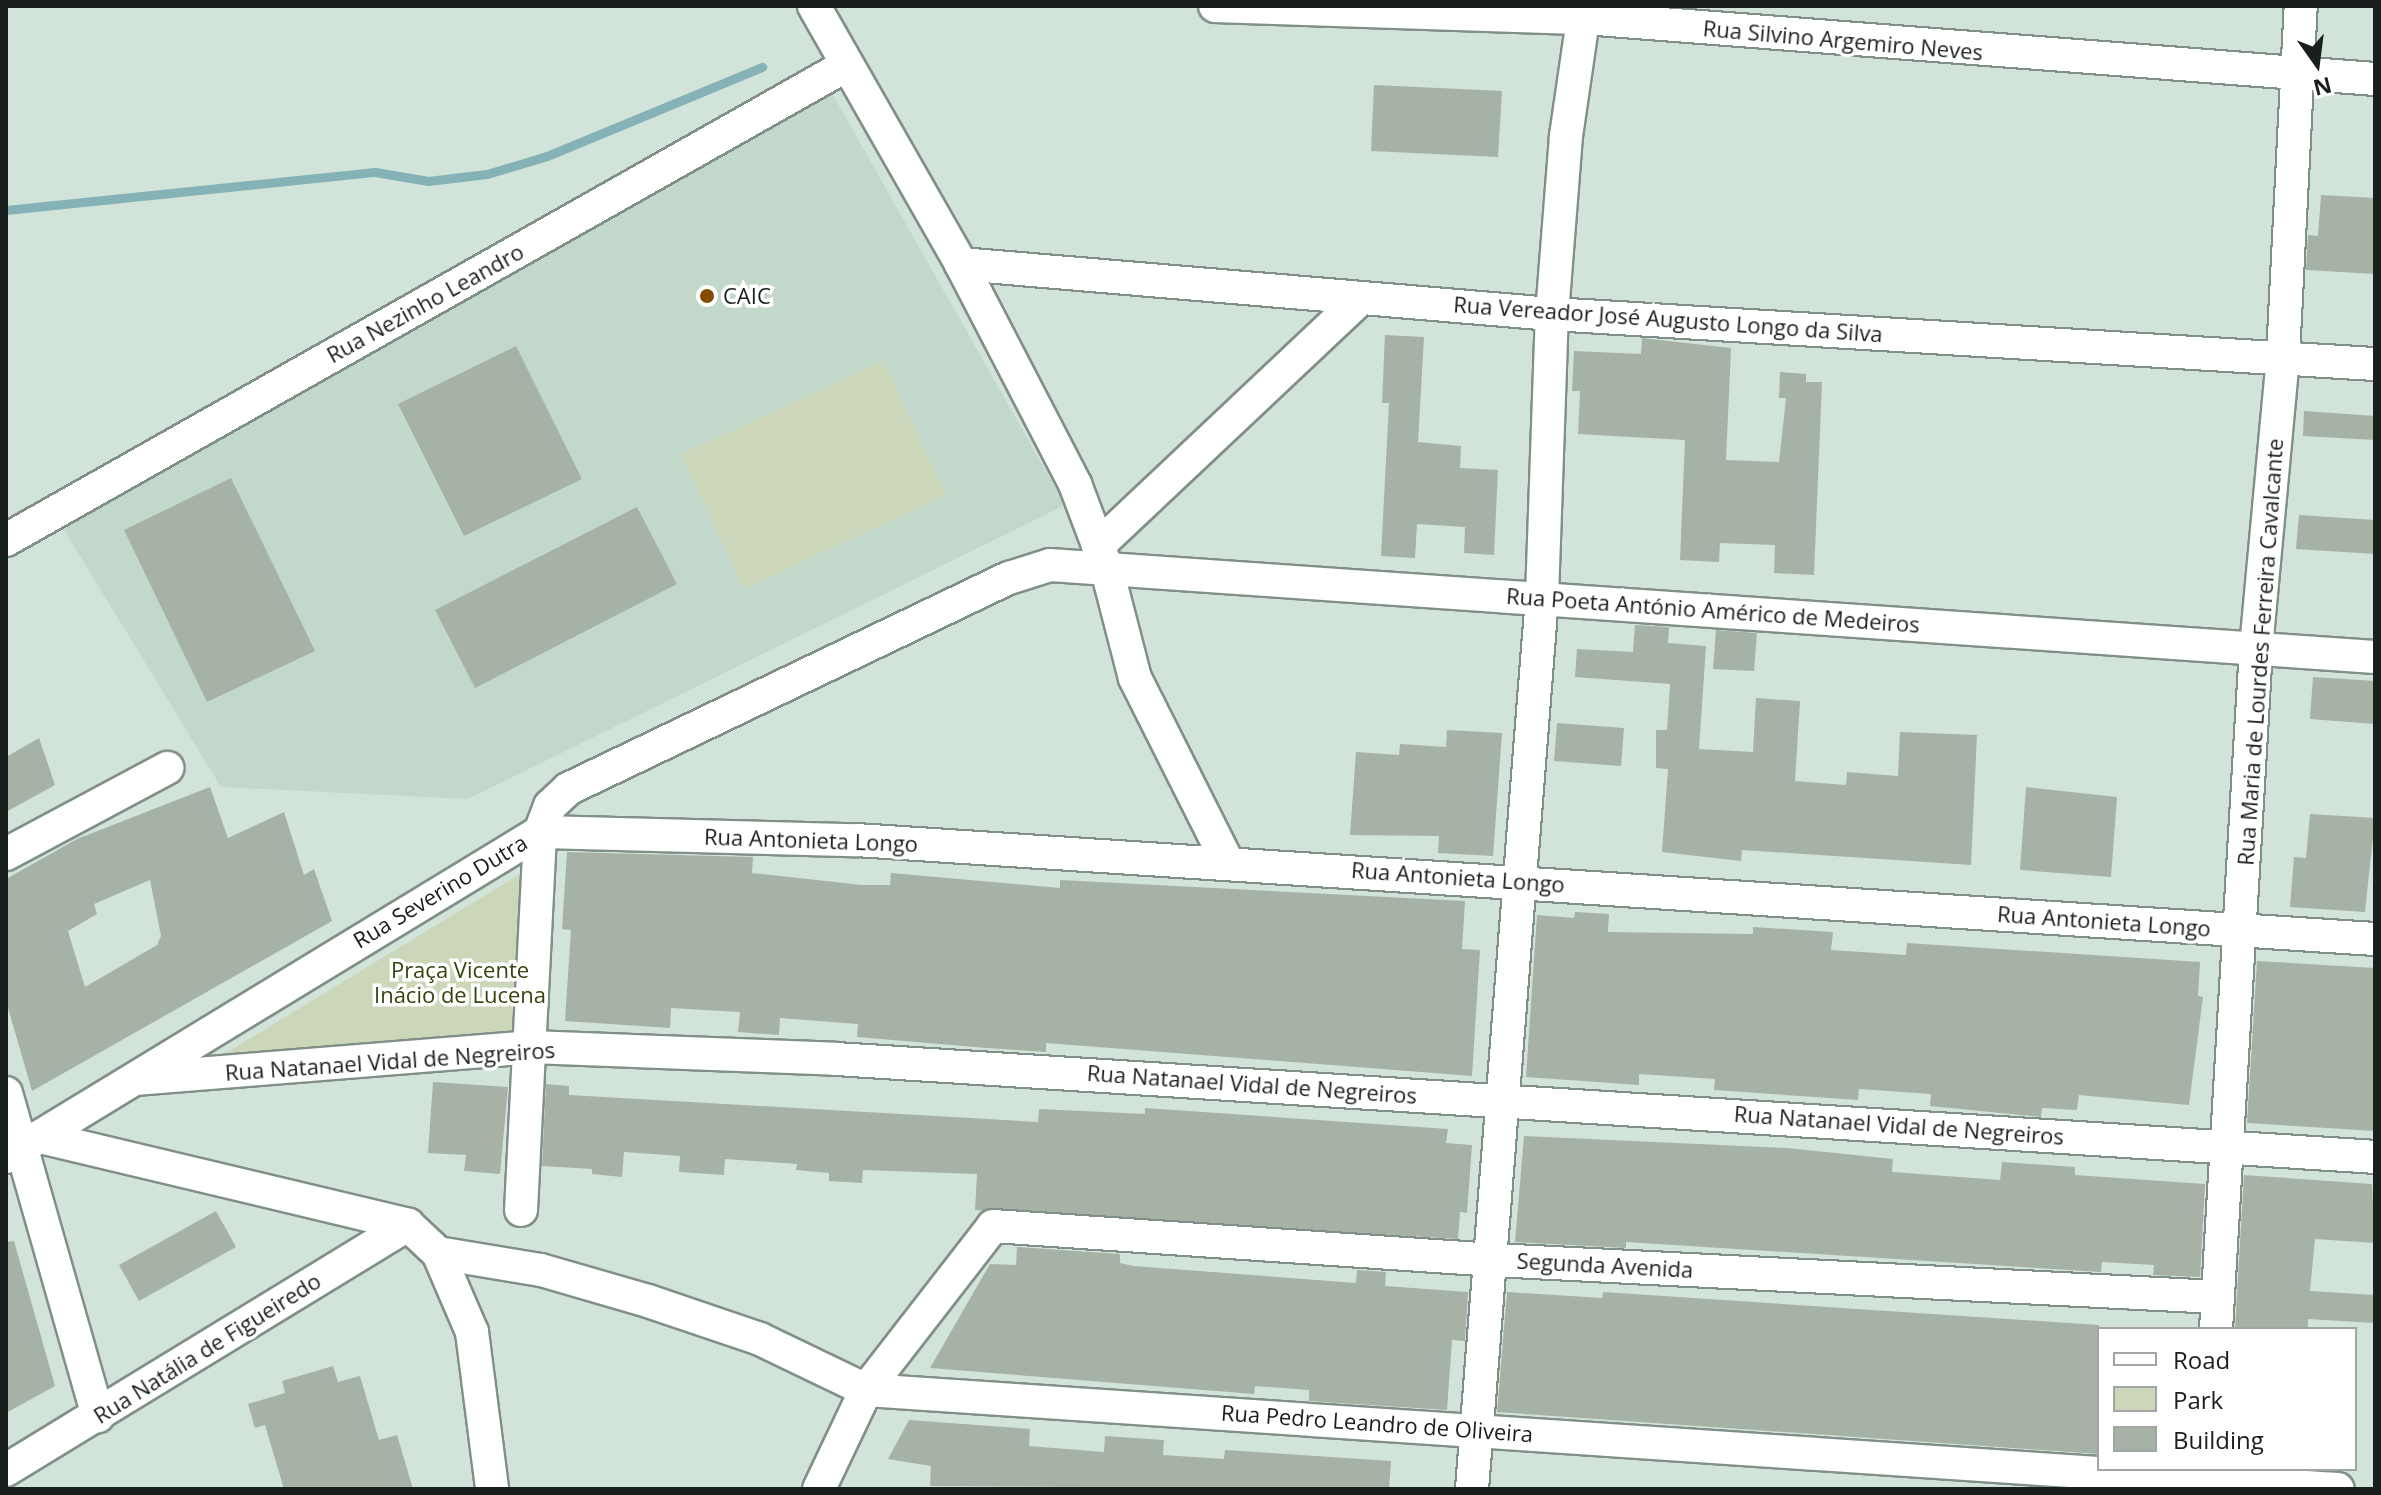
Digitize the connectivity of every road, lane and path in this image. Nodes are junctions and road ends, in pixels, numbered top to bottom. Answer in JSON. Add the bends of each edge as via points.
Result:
{"nodes":[{"id":1,"x":814,"y":6,"type":"edge"},
{"id":2,"x":1215,"y":6,"type":"edge"},
{"id":3,"x":2301,"y":6,"type":"edge"},
{"id":4,"x":1584,"y":12,"type":"edge"},
{"id":5,"x":845,"y":66,"type":"junction"},
{"id":6,"x":2295,"y":75,"type":"junction"},
{"id":7,"x":2375,"y":79,"type":"edge"},
{"id":8,"x":961,"y":264,"type":"junction"},
{"id":9,"x":1361,"y":298,"type":"junction"},
{"id":10,"x":1552,"y":314,"type":"junction"},
{"id":11,"x":2283,"y":356,"type":"junction"},
{"id":12,"x":2375,"y":364,"type":"edge"},
{"id":13,"x":6,"y":540,"type":"edge"},
{"id":14,"x":1102,"y":556,"type":"junction"},
{"id":15,"x":1050,"y":565,"type":"joint"},
{"id":16,"x":1542,"y":597,"type":"junction"},
{"id":17,"x":2256,"y":648,"type":"junction"},
{"id":18,"x":2375,"y":657,"type":"edge"},
{"id":19,"x":167,"y":768,"type":"dead end"},
{"id":20,"x":540,"y":832,"type":"junction"},
{"id":21,"x":6,"y":854,"type":"edge"},
{"id":22,"x":1228,"y":863,"type":"junction"},
{"id":23,"x":1522,"y":881,"type":"junction"},
{"id":24,"x":2241,"y":930,"type":"junction"},
{"id":25,"x":2375,"y":939,"type":"edge"},
{"id":26,"x":530,"y":1047,"type":"junction"},
{"id":27,"x":130,"y":1080,"type":"junction"},
{"id":28,"x":6,"y":1093,"type":"edge"},
{"id":29,"x":1505,"y":1100,"type":"junction"},
{"id":30,"x":23,"y":1147,"type":"edge"},
{"id":31,"x":2228,"y":1147,"type":"junction"},
{"id":32,"x":2375,"y":1157,"type":"edge"},
{"id":33,"x":521,"y":1210,"type":"dead end"},
{"id":34,"x":408,"y":1225,"type":"junction"},
{"id":35,"x":438,"y":1253,"type":"junction"},
{"id":36,"x":1494,"y":1260,"type":"junction"},
{"id":37,"x":2217,"y":1313,"type":"edge"},
{"id":38,"x":866,"y":1390,"type":"junction"},
{"id":39,"x":98,"y":1416,"type":"junction"},
{"id":40,"x":1476,"y":1430,"type":"junction"},
{"id":41,"x":6,"y":1470,"type":"edge"},
{"id":42,"x":2208,"y":1479,"type":"edge"},
{"id":43,"x":492,"y":1489,"type":"edge"},
{"id":44,"x":819,"y":1489,"type":"edge"},
{"id":45,"x":1472,"y":1489,"type":"edge"},
{"id":46,"x":2338,"y":1489,"type":"edge"}],
"edges":[{"from":1,"to":5,"type":"street"},
{"from":2,"to":4,"type":"street","name":"Rua Silvino Argemiro Neves"},
{"from":3,"to":6,"type":"street","name":"Rua Maria de Lourdes Ferreira Cavalcante"},
{"from":4,"to":6,"type":"street","name":"Rua Silvino Argemiro Neves"},
{"from":4,"to":10,"type":"street","via":[[1566,136]]},
{"from":5,"to":8,"type":"street"},
{"from":5,"to":13,"type":"street","name":"Rua Nezinho Leandro"},
{"from":6,"to":7,"type":"street","name":"Rua Silvino Argemiro Neves"},
{"from":6,"to":11,"type":"street","name":"Rua Maria de Lourdes Ferreira Cavalcante"},
{"from":8,"to":9,"type":"street","name":"Rua Vereador José Augusto Longo da Silva"},
{"from":8,"to":14,"type":"street","via":[[1075,484]]},
{"from":9,"to":10,"type":"street","name":"Rua Vereador José Augusto Longo da Silva"},
{"from":9,"to":14,"type":"street"},
{"from":10,"to":11,"type":"street","name":"Rua Vereador José Augusto Longo da Silva"},
{"from":10,"to":16,"type":"street"},
{"from":11,"to":12,"type":"street","name":"Rua Vereador José Augusto Longo da Silva"},
{"from":11,"to":17,"type":"street","name":"Rua Maria de Lourdes Ferreira Cavalcante"},
{"from":14,"to":15,"type":"street","name":"Rua Poeta António Américo de Medeiros"},
{"from":14,"to":16,"type":"street","name":"Rua Poeta António Américo de Medeiros"},
{"from":14,"to":22,"type":"street","via":[[1135,678]]},
{"from":15,"to":20,"type":"street","name":"Rua Severino Dutra","via":[[1009,578],[568,789],[550,806]]},
{"from":16,"to":17,"type":"street","name":"Rua Poeta António Américo de Medeiros"},
{"from":16,"to":23,"type":"street"},
{"from":17,"to":18,"type":"street","name":"Rua Poeta António Américo de Medeiros"},
{"from":17,"to":24,"type":"street","name":"Rua Maria de Lourdes Ferreira Cavalcante"},
{"from":19,"to":21,"type":"street"},
{"from":20,"to":22,"type":"street","name":"Rua Antonieta Longo","via":[[856,840]]},
{"from":20,"to":26,"type":"street"},
{"from":20,"to":27,"type":"street","name":"Rua Severino Dutra"},
{"from":22,"to":23,"type":"street","name":"Rua Antonieta Longo"},
{"from":23,"to":24,"type":"street","name":"Rua Antonieta Longo"},
{"from":23,"to":29,"type":"street"},
{"from":24,"to":25,"type":"street","name":"Rua Antonieta Longo"},
{"from":24,"to":31,"type":"street","name":"Rua Maria de Lourdes Ferreira Cavalcante"},
{"from":26,"to":27,"type":"street","name":"Rua Natanael Vidal de Negreiros"},
{"from":26,"to":29,"type":"street","name":"Rua Natanael Vidal de Negreiros","via":[[836,1059]]},
{"from":26,"to":33,"type":"street"},
{"from":27,"to":30,"type":"street","name":"Rua Severino Dutra"},
{"from":28,"to":30,"type":"street"},
{"from":29,"to":31,"type":"street","name":"Rua Natanael Vidal de Negreiros"},
{"from":29,"to":36,"type":"street"},
{"from":30,"to":34,"type":"street"},
{"from":30,"to":39,"type":"street"},
{"from":31,"to":32,"type":"street","name":"Rua Natanael Vidal de Negreiros"},
{"from":31,"to":37,"type":"street","name":"Rua Maria de Lourdes Ferreira Cavalcante"},
{"from":34,"to":35,"type":"street"},
{"from":34,"to":39,"type":"street","name":"Rua Natália de Figueiredo"},
{"from":35,"to":38,"type":"street","name":"Rua Pedro Leandro de Oliveira","via":[[483,1257],[648,1301],[760,1339]]},
{"from":35,"to":43,"type":"street","via":[[472,1332]]},
{"from":36,"to":37,"type":"street","name":"Segunda Avenida"},
{"from":36,"to":38,"type":"street","name":"Segunda Avenida","via":[[993,1226]]},
{"from":36,"to":40,"type":"street"},
{"from":38,"to":40,"type":"street","name":"Rua Pedro Leandro de Oliveira"},
{"from":38,"to":44,"type":"street"},
{"from":39,"to":41,"type":"street","name":"Rua Natália de Figueiredo"},
{"from":40,"to":42,"type":"street","name":"Rua Pedro Leandro de Oliveira"},
{"from":40,"to":45,"type":"street"},
{"from":42,"to":46,"type":"street","name":"Rua Pedro Leandro de Oliveira"}]}
